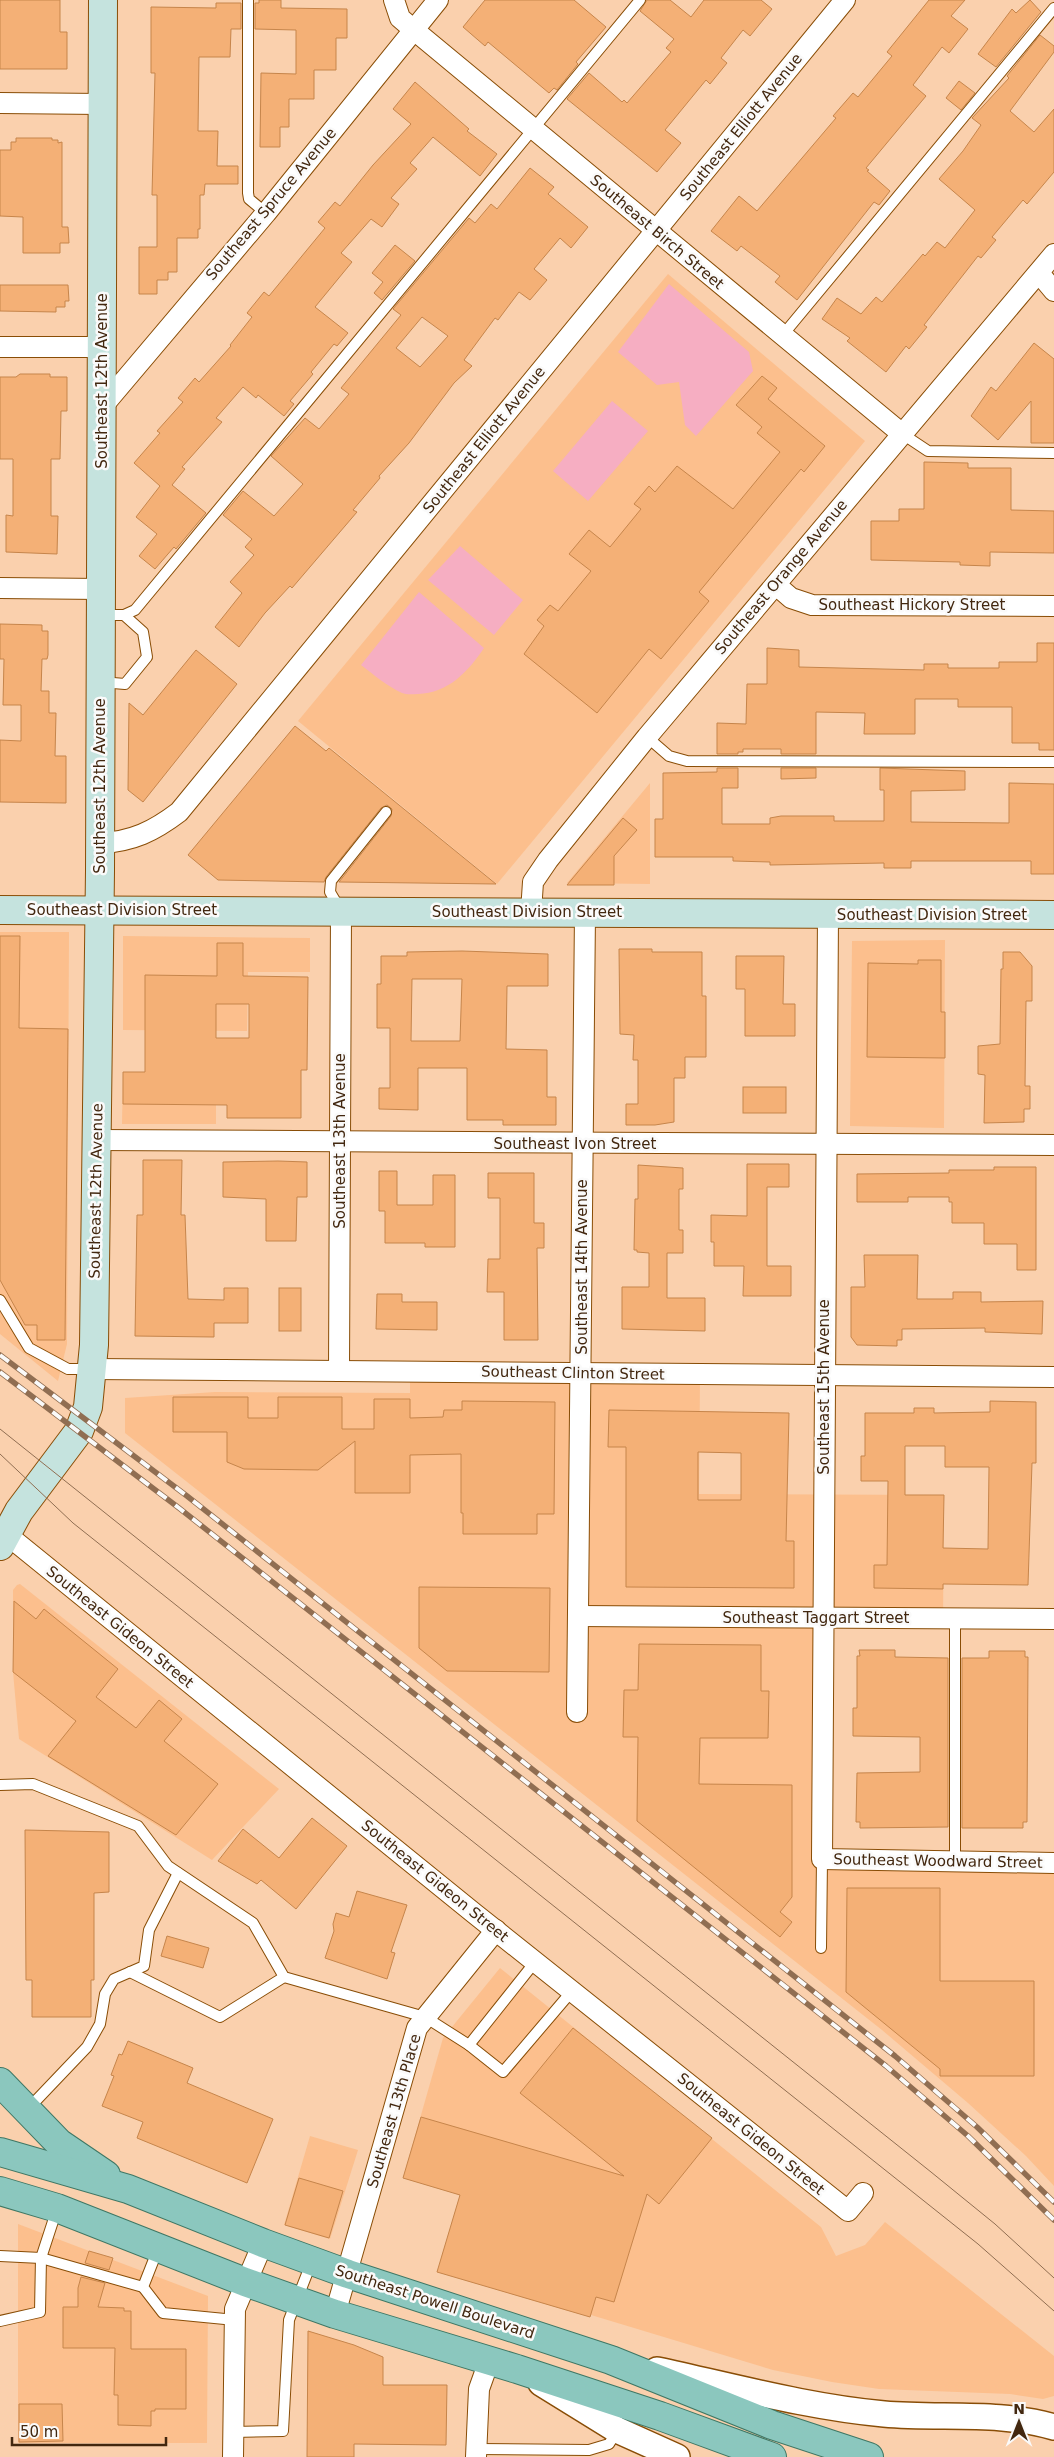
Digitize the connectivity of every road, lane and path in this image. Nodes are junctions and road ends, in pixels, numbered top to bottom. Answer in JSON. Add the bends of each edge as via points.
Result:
{"nodes":[{"id":1,"x":103,"y":0,"type":"edge"},
{"id":2,"x":248,"y":0,"type":"edge"},
{"id":3,"x":394,"y":0,"type":"edge"},
{"id":4,"x":438,"y":0,"type":"edge"},
{"id":5,"x":640,"y":0,"type":"edge"},
{"id":6,"x":845,"y":0,"type":"edge"},
{"id":7,"x":1054,"y":8,"type":"edge"},
{"id":8,"x":414,"y":30,"type":"junction"},
{"id":9,"x":0,"y":103,"type":"edge"},
{"id":10,"x":102,"y":104,"type":"junction"},
{"id":11,"x":534,"y":128,"type":"junction"},
{"id":12,"x":266,"y":213,"type":"junction"},
{"id":13,"x":657,"y":231,"type":"junction"},
{"id":14,"x":1054,"y":254,"type":"edge"},
{"id":15,"x":1039,"y":273,"type":"junction"},
{"id":16,"x":1054,"y":292,"type":"edge"},
{"id":17,"x":782,"y":336,"type":"junction"},
{"id":18,"x":0,"y":347,"type":"edge"},
{"id":19,"x":102,"y":347,"type":"junction"},
{"id":20,"x":102,"y":407,"type":"junction"},
{"id":21,"x":901,"y":433,"type":"junction"},
{"id":22,"x":1054,"y":453,"type":"edge"},
{"id":23,"x":776,"y":585,"type":"junction"},
{"id":24,"x":0,"y":588,"type":"edge"},
{"id":25,"x":100,"y":589,"type":"junction"},
{"id":26,"x":1054,"y":606,"type":"edge"},
{"id":27,"x":112,"y":615,"type":"junction"},
{"id":28,"x":100,"y":682,"type":"junction"},
{"id":29,"x":647,"y":737,"type":"junction"},
{"id":30,"x":1054,"y":762,"type":"edge"},
{"id":31,"x":386,"y":812,"type":"dead end"},
{"id":32,"x":100,"y":843,"type":"junction"},
{"id":33,"x":0,"y":910,"type":"edge"},
{"id":34,"x":100,"y":910,"type":"junction"},
{"id":35,"x":341,"y":912,"type":"junction"},
{"id":36,"x":531,"y":912,"type":"junction"},
{"id":37,"x":584,"y":912,"type":"junction"},
{"id":38,"x":828,"y":914,"type":"junction"},
{"id":39,"x":1054,"y":915,"type":"edge"},
{"id":40,"x":97,"y":1140,"type":"junction"},
{"id":41,"x":340,"y":1142,"type":"junction"},
{"id":42,"x":583,"y":1144,"type":"junction"},
{"id":43,"x":827,"y":1145,"type":"junction"},
{"id":44,"x":1054,"y":1146,"type":"edge"},
{"id":45,"x":0,"y":1300,"type":"edge"},
{"id":46,"x":92,"y":1369,"type":"junction"},
{"id":47,"x":339,"y":1371,"type":"junction"},
{"id":48,"x":582,"y":1372,"type":"junction"},
{"id":49,"x":824,"y":1375,"type":"junction"},
{"id":50,"x":1054,"y":1377,"type":"edge"},
{"id":51,"x":2,"y":1537,"type":"edge"},
{"id":52,"x":578,"y":1616,"type":"junction"},
{"id":53,"x":823,"y":1618,"type":"junction"},
{"id":54,"x":955,"y":1619,"type":"junction"},
{"id":55,"x":1054,"y":1619,"type":"edge"},
{"id":56,"x":577,"y":1712,"type":"dead end"},
{"id":57,"x":0,"y":1785,"type":"edge"},
{"id":58,"x":822,"y":1859,"type":"junction"},
{"id":59,"x":955,"y":1861,"type":"junction"},
{"id":60,"x":1054,"y":1863,"type":"edge"},
{"id":61,"x":178,"y":1873,"type":"junction"},
{"id":62,"x":496,"y":1930,"type":"junction"},
{"id":63,"x":821,"y":1948,"type":"dead end"},
{"id":64,"x":535,"y":1962,"type":"junction"},
{"id":65,"x":130,"y":1972,"type":"junction"},
{"id":66,"x":284,"y":1976,"type":"junction"},
{"id":67,"x":572,"y":1991,"type":"junction"},
{"id":68,"x":425,"y":2017,"type":"junction"},
{"id":69,"x":469,"y":2045,"type":"junction"},
{"id":70,"x":0,"y":2082,"type":"edge"},
{"id":71,"x":27,"y":2110,"type":"junction"},
{"id":72,"x":0,"y":2152,"type":"edge"},
{"id":73,"x":128,"y":2189,"type":"junction"},
{"id":74,"x":0,"y":2191,"type":"edge"},
{"id":75,"x":863,"y":2194,"type":"dead end"},
{"id":76,"x":57,"y":2208,"type":"junction"},
{"id":77,"x":263,"y":2243,"type":"junction"},
{"id":78,"x":158,"y":2248,"type":"junction"},
{"id":79,"x":0,"y":2256,"type":"edge"},
{"id":80,"x":41,"y":2258,"type":"junction"},
{"id":81,"x":312,"y":2261,"type":"junction"},
{"id":82,"x":348,"y":2274,"type":"junction"},
{"id":83,"x":246,"y":2282,"type":"junction"},
{"id":84,"x":143,"y":2287,"type":"junction"},
{"id":85,"x":296,"y":2300,"type":"junction"},
{"id":86,"x":334,"y":2314,"type":"junction"},
{"id":87,"x":235,"y":2320,"type":"junction"},
{"id":88,"x":0,"y":2321,"type":"edge"},
{"id":89,"x":611,"y":2360,"type":"junction"},
{"id":90,"x":489,"y":2361,"type":"junction"},
{"id":91,"x":517,"y":2369,"type":"junction"},
{"id":92,"x":1054,"y":2427,"type":"edge"},
{"id":93,"x":617,"y":2430,"type":"junction"},
{"id":94,"x":234,"y":2432,"type":"junction"},
{"id":95,"x":476,"y":2453,"type":"edge"},
{"id":96,"x":233,"y":2457,"type":"edge"},
{"id":97,"x":677,"y":2457,"type":"edge"},
{"id":98,"x":772,"y":2457,"type":"edge"},
{"id":99,"x":869,"y":2457,"type":"edge"}],
"edges":[{"from":1,"to":10,"type":"main road","name":"Southeast 12th Avenue"},
{"from":2,"to":12,"type":"lane","via":[[248,193],[249,199]]},
{"from":3,"to":8,"type":"street","name":"Southeast Birch Street","via":[[400,18]]},
{"from":4,"to":8,"type":"street","name":"Southeast Spruce Avenue"},
{"from":5,"to":11,"type":"lane"},
{"from":6,"to":13,"type":"street","name":"Southeast Elliott Avenue"},
{"from":7,"to":17,"type":"lane"},
{"from":8,"to":11,"type":"street","name":"Southeast Birch Street"},
{"from":8,"to":12,"type":"street","name":"Southeast Spruce Avenue"},
{"from":9,"to":10,"type":"street"},
{"from":10,"to":19,"type":"main road","name":"Southeast 12th Avenue"},
{"from":11,"to":13,"type":"street","name":"Southeast Birch Street"},
{"from":11,"to":27,"type":"lane","via":[[135,610]]},
{"from":12,"to":20,"type":"street","name":"Southeast Spruce Avenue"},
{"from":13,"to":17,"type":"street","name":"Southeast Birch Street"},
{"from":13,"to":32,"type":"street","name":"Southeast Elliott Avenue","via":[[179,812],[147,834],[121,843]]},
{"from":14,"to":15,"type":"street","name":"Southeast Orange Avenue"},
{"from":15,"to":16,"type":"street"},
{"from":15,"to":21,"type":"street","name":"Southeast Orange Avenue"},
{"from":17,"to":21,"type":"street","name":"Southeast Birch Street"},
{"from":18,"to":19,"type":"street"},
{"from":19,"to":20,"type":"main road","name":"Southeast 12th Avenue"},
{"from":20,"to":25,"type":"main road","name":"Southeast 12th Avenue"},
{"from":21,"to":22,"type":"lane","via":[[928,451]]},
{"from":21,"to":23,"type":"street","name":"Southeast Orange Avenue"},
{"from":23,"to":26,"type":"street","name":"Southeast Hickory Street","via":[[791,598],[812,605]]},
{"from":23,"to":29,"type":"street","name":"Southeast Orange Avenue"},
{"from":24,"to":25,"type":"street"},
{"from":25,"to":27,"type":"main road","name":"Southeast 12th Avenue"},
{"from":27,"to":28,"type":"main road","name":"Southeast 12th Avenue"},
{"from":27,"to":28,"type":"lane","via":[[143,632],[146,657],[126,684]]},
{"from":28,"to":32,"type":"main road","name":"Southeast 12th Avenue"},
{"from":29,"to":30,"type":"lane","via":[[669,756],[687,761]]},
{"from":29,"to":36,"type":"street","name":"Southeast Orange Avenue","via":[[539,873],[532,888]]},
{"from":31,"to":35,"type":"lane","via":[[331,881],[330,892]]},
{"from":32,"to":34,"type":"main road","name":"Southeast 12th Avenue"},
{"from":33,"to":34,"type":"main road","name":"Southeast Division Street"},
{"from":34,"to":35,"type":"main road","name":"Southeast Division Street"},
{"from":34,"to":40,"type":"main road","name":"Southeast 12th Avenue"},
{"from":35,"to":36,"type":"main road","name":"Southeast Division Street"},
{"from":35,"to":41,"type":"street","name":"Southeast 13th Avenue"},
{"from":36,"to":37,"type":"main road","name":"Southeast Division Street"},
{"from":37,"to":38,"type":"main road","name":"Southeast Division Street"},
{"from":37,"to":42,"type":"street","name":"Southeast 14th Avenue"},
{"from":38,"to":39,"type":"main road","name":"Southeast Division Street"},
{"from":38,"to":43,"type":"street","name":"Southeast 15th Avenue"},
{"from":40,"to":41,"type":"street","name":"Southeast Ivon Street"},
{"from":40,"to":46,"type":"main road","name":"Southeast 12th Avenue"},
{"from":41,"to":42,"type":"street","name":"Southeast Ivon Street"},
{"from":41,"to":47,"type":"street","name":"Southeast 13th Avenue"},
{"from":42,"to":43,"type":"street","name":"Southeast Ivon Street"},
{"from":42,"to":48,"type":"street","name":"Southeast 14th Avenue"},
{"from":43,"to":44,"type":"street","name":"Southeast Ivon Street"},
{"from":43,"to":49,"type":"street","name":"Southeast 15th Avenue"},
{"from":45,"to":46,"type":"lane","via":[[29,1348],[68,1369]]},
{"from":46,"to":47,"type":"street","name":"Southeast Clinton Street"},
{"from":46,"to":51,"type":"main road","name":"Southeast 12th Avenue","via":[[88,1407],[79,1431]]},
{"from":47,"to":48,"type":"street","name":"Southeast Clinton Street"},
{"from":48,"to":49,"type":"street","name":"Southeast Clinton Street"},
{"from":48,"to":52,"type":"street","name":"Southeast 14th Avenue"},
{"from":49,"to":50,"type":"street","name":"Southeast Clinton Street"},
{"from":49,"to":53,"type":"street","name":"Southeast 15th Avenue"},
{"from":51,"to":62,"type":"street","name":"Southeast Gideon Street"},
{"from":52,"to":53,"type":"street","name":"Southeast Taggart Street"},
{"from":52,"to":56,"type":"street","name":"Southeast 14th Avenue"},
{"from":53,"to":54,"type":"street","name":"Southeast Taggart Street"},
{"from":53,"to":58,"type":"street","name":"Southeast 15th Avenue"},
{"from":54,"to":55,"type":"street","name":"Southeast Taggart Street"},
{"from":54,"to":59,"type":"lane"},
{"from":57,"to":61,"type":"lane","via":[[33,1784],[138,1826],[168,1866]]},
{"from":58,"to":59,"type":"street","name":"Southeast Woodward Street"},
{"from":58,"to":63,"type":"lane"},
{"from":59,"to":60,"type":"street","name":"Southeast Woodward Street"},
{"from":61,"to":65,"type":"lane","via":[[149,1930],[144,1966]]},
{"from":61,"to":66,"type":"lane","via":[[253,1923]]},
{"from":62,"to":64,"type":"street","name":"Southeast Gideon Street"},
{"from":62,"to":68,"type":"street","name":"Southeast 13th Place"},
{"from":64,"to":67,"type":"street","name":"Southeast Gideon Street"},
{"from":64,"to":69,"type":"lane"},
{"from":65,"to":66,"type":"lane","via":[[220,2017]]},
{"from":65,"to":71,"type":"lane","via":[[114,1979],[105,1994],[100,2024],[87,2047]]},
{"from":66,"to":68,"type":"lane"},
{"from":67,"to":69,"type":"lane","via":[[503,2072]]},
{"from":67,"to":75,"type":"street","name":"Southeast Gideon Street","via":[[848,2211]]},
{"from":68,"to":69,"type":"lane"},
{"from":68,"to":82,"type":"street","name":"Southeast 13th Place","via":[[417,2028]]},
{"from":70,"to":71,"type":"main road"},
{"from":71,"to":73,"type":"main road","via":[[59,2143]]},
{"from":72,"to":73,"type":"main road","name":"Southeast Powell Boulevard"},
{"from":73,"to":77,"type":"main road","name":"Southeast Powell Boulevard"},
{"from":74,"to":76,"type":"main road"},
{"from":76,"to":78,"type":"main road"},
{"from":76,"to":80,"type":"lane"},
{"from":77,"to":81,"type":"main road","name":"Southeast Powell Boulevard"},
{"from":77,"to":83,"type":"street"},
{"from":78,"to":83,"type":"main road"},
{"from":78,"to":84,"type":"lane"},
{"from":79,"to":80,"type":"lane"},
{"from":80,"to":84,"type":"lane"},
{"from":80,"to":88,"type":"lane","via":[[40,2312]]},
{"from":81,"to":82,"type":"main road","name":"Southeast Powell Boulevard"},
{"from":81,"to":85,"type":"lane"},
{"from":82,"to":86,"type":"street","name":"Southeast 13th Place"},
{"from":82,"to":89,"type":"main road","name":"Southeast Powell Boulevard"},
{"from":83,"to":85,"type":"main road"},
{"from":83,"to":87,"type":"street","via":[[235,2309]]},
{"from":84,"to":87,"type":"lane","via":[[163,2313]]},
{"from":85,"to":86,"type":"main road"},
{"from":85,"to":94,"type":"lane","via":[[289,2320],[283,2431]]},
{"from":86,"to":90,"type":"main road"},
{"from":87,"to":94,"type":"street"},
{"from":89,"to":92,"type":"street","via":[[827,2406],[885,2414],[1011,2419]]},
{"from":89,"to":99,"type":"main road","name":"Southeast Powell Boulevard","via":[[772,2425]]},
{"from":90,"to":91,"type":"main road"},
{"from":90,"to":95,"type":"street","via":[[479,2389]]},
{"from":91,"to":93,"type":"street"},
{"from":91,"to":98,"type":"main road"},
{"from":93,"to":95,"type":"lane","via":[[609,2444],[589,2450]]},
{"from":93,"to":97,"type":"street"},
{"from":94,"to":96,"type":"street"}]}
